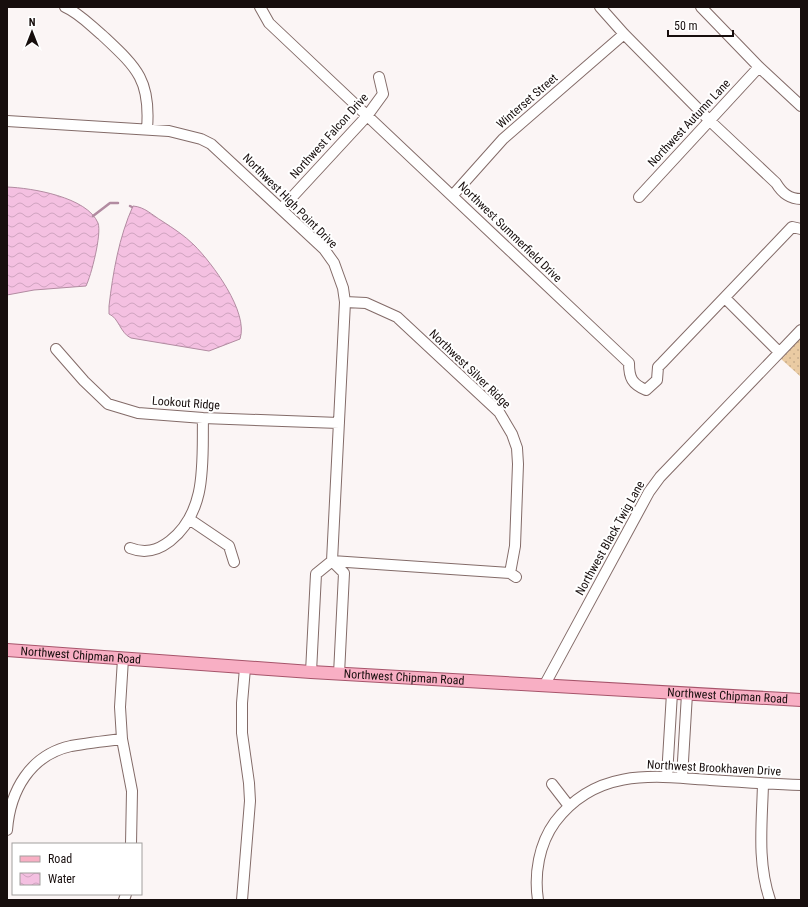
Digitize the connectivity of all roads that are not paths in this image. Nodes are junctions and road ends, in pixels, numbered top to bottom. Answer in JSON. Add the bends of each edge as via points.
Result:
{"nodes":[{"id":1,"x":65,"y":7,"type":"edge"},
{"id":2,"x":260,"y":7,"type":"edge"},
{"id":3,"x":600,"y":7,"type":"edge"},
{"id":4,"x":700,"y":7,"type":"edge"},
{"id":5,"x":624,"y":34,"type":"junction"},
{"id":6,"x":759,"y":67,"type":"junction"},
{"id":7,"x":379,"y":77,"type":"dead end"},
{"id":8,"x":801,"y":106,"type":"edge"},
{"id":9,"x":367,"y":116,"type":"junction"},
{"id":10,"x":7,"y":120,"type":"edge"},
{"id":11,"x":710,"y":121,"type":"junction"},
{"id":12,"x":147,"y":130,"type":"junction"},
{"id":13,"x":453,"y":195,"type":"junction"},
{"id":14,"x":638,"y":197,"type":"dead end"},
{"id":15,"x":801,"y":199,"type":"edge"},
{"id":16,"x":282,"y":208,"type":"junction"},
{"id":17,"x":801,"y":229,"type":"edge"},
{"id":18,"x":725,"y":298,"type":"junction"},
{"id":19,"x":345,"y":302,"type":"junction"},
{"id":20,"x":801,"y":330,"type":"edge"},
{"id":21,"x":56,"y":349,"type":"dead end"},
{"id":22,"x":779,"y":352,"type":"junction"},
{"id":23,"x":203,"y":418,"type":"junction"},
{"id":24,"x":339,"y":423,"type":"junction"},
{"id":25,"x":189,"y":519,"type":"junction"},
{"id":26,"x":130,"y":548,"type":"dead end"},
{"id":27,"x":332,"y":561,"type":"junction"},
{"id":28,"x":234,"y":562,"type":"dead end"},
{"id":29,"x":7,"y":650,"type":"edge"},
{"id":30,"x":123,"y":658,"type":"junction"},
{"id":31,"x":245,"y":668,"type":"junction"},
{"id":32,"x":311,"y":672,"type":"junction"},
{"id":33,"x":339,"y":674,"type":"junction"},
{"id":34,"x":544,"y":686,"type":"junction"},
{"id":35,"x":672,"y":693,"type":"junction"},
{"id":36,"x":687,"y":694,"type":"junction"},
{"id":37,"x":801,"y":700,"type":"edge"},
{"id":38,"x":122,"y":739,"type":"junction"},
{"id":39,"x":667,"y":776,"type":"junction"},
{"id":40,"x":682,"y":778,"type":"junction"},
{"id":41,"x":552,"y":784,"type":"dead end"},
{"id":42,"x":763,"y":784,"type":"junction"},
{"id":43,"x":801,"y":785,"type":"edge"},
{"id":44,"x":569,"y":806,"type":"junction"},
{"id":45,"x":7,"y":830,"type":"edge"},
{"id":46,"x":131,"y":843,"type":"edge"},
{"id":47,"x":242,"y":900,"type":"edge"},
{"id":48,"x":538,"y":900,"type":"edge"},
{"id":49,"x":770,"y":900,"type":"edge"}],
"edges":[{"from":1,"to":12,"type":"street","via":[[82,17],[138,71],[148,104]]},
{"from":2,"to":9,"type":"street","name":"Northwest Summerfield Drive","via":[[269,23]]},
{"from":3,"to":5,"type":"street"},
{"from":4,"to":6,"type":"street"},
{"from":5,"to":11,"type":"street"},
{"from":5,"to":13,"type":"street","name":"Winterset Street","via":[[503,139]]},
{"from":6,"to":8,"type":"street"},
{"from":6,"to":11,"type":"street","name":"Northwest Autumn Lane"},
{"from":7,"to":9,"type":"street","name":"Northwest Falcon Drive","via":[[383,94]]},
{"from":9,"to":13,"type":"street","name":"Northwest Summerfield Drive"},
{"from":9,"to":16,"type":"street","name":"Northwest Falcon Drive"},
{"from":10,"to":12,"type":"street","name":"Northwest High Point Drive"},
{"from":11,"to":14,"type":"street","name":"Northwest Autumn Lane"},
{"from":11,"to":15,"type":"street","via":[[782,192],[794,199]]},
{"from":12,"to":16,"type":"street","name":"Northwest High Point Drive","via":[[180,133],[211,144]]},
{"from":13,"to":18,"type":"street","name":"Northwest Summerfield Drive","via":[[629,363],[629,375],[635,385],[646,390],[657,380],[658,367]]},
{"from":16,"to":19,"type":"street","name":"Northwest High Point Drive","via":[[324,249],[334,263]]},
{"from":17,"to":18,"type":"street","name":"Northwest Summerfield Drive","via":[[792,227]]},
{"from":18,"to":22,"type":"street"},
{"from":19,"to":24,"type":"street","name":"Northwest High Point Drive"},
{"from":19,"to":27,"type":"street","name":"Northwest Silver Ridge","via":[[366,303],[397,317],[506,421],[517,448],[515,546],[513,575]]},
{"from":20,"to":22,"type":"street","name":"Northwest Black Twig Lane"},
{"from":21,"to":23,"type":"street","name":"Lookout Ridge","via":[[108,404],[138,413]]},
{"from":22,"to":34,"type":"street","name":"Northwest Black Twig Lane","via":[[652,487]]},
{"from":23,"to":24,"type":"street","name":"Lookout Ridge"},
{"from":23,"to":25,"type":"street","via":[[202,476],[198,502]]},
{"from":24,"to":27,"type":"street","name":"Northwest High Point Drive"},
{"from":25,"to":26,"type":"street","via":[[177,536],[161,548],[141,552]]},
{"from":25,"to":28,"type":"street","via":[[228,546]]},
{"from":27,"to":32,"type":"street","via":[[316,574]]},
{"from":27,"to":33,"type":"street","via":[[344,572]]},
{"from":29,"to":30,"type":"main road","name":"Northwest Chipman Road"},
{"from":30,"to":31,"type":"main road","name":"Northwest Chipman Road"},
{"from":30,"to":38,"type":"street","via":[[120,707]]},
{"from":31,"to":32,"type":"main road","name":"Northwest Chipman Road"},
{"from":31,"to":47,"type":"street","via":[[242,733],[250,801]]},
{"from":32,"to":33,"type":"main road","name":"Northwest Chipman Road"},
{"from":33,"to":34,"type":"main road","name":"Northwest Chipman Road"},
{"from":34,"to":35,"type":"main road","name":"Northwest Chipman Road"},
{"from":35,"to":36,"type":"main road","name":"Northwest Chipman Road"},
{"from":35,"to":39,"type":"street"},
{"from":36,"to":37,"type":"main road","name":"Northwest Chipman Road"},
{"from":36,"to":40,"type":"street"},
{"from":38,"to":45,"type":"street","via":[[71,746],[58,750],[34,766],[15,790],[8,814]]},
{"from":38,"to":46,"type":"street","via":[[132,791]]},
{"from":39,"to":40,"type":"street","name":"Northwest Brookhaven Drive"},
{"from":39,"to":44,"type":"street","name":"Northwest Brookhaven Drive","via":[[615,781],[589,791]]},
{"from":40,"to":42,"type":"street","name":"Northwest Brookhaven Drive"},
{"from":41,"to":44,"type":"street"},
{"from":42,"to":43,"type":"street","name":"Northwest Brookhaven Drive"},
{"from":42,"to":49,"type":"street","via":[[761,859],[763,879]]},
{"from":44,"to":48,"type":"street","name":"Northwest Brookhaven Drive","via":[[548,833],[539,860],[536,887]]}]}
